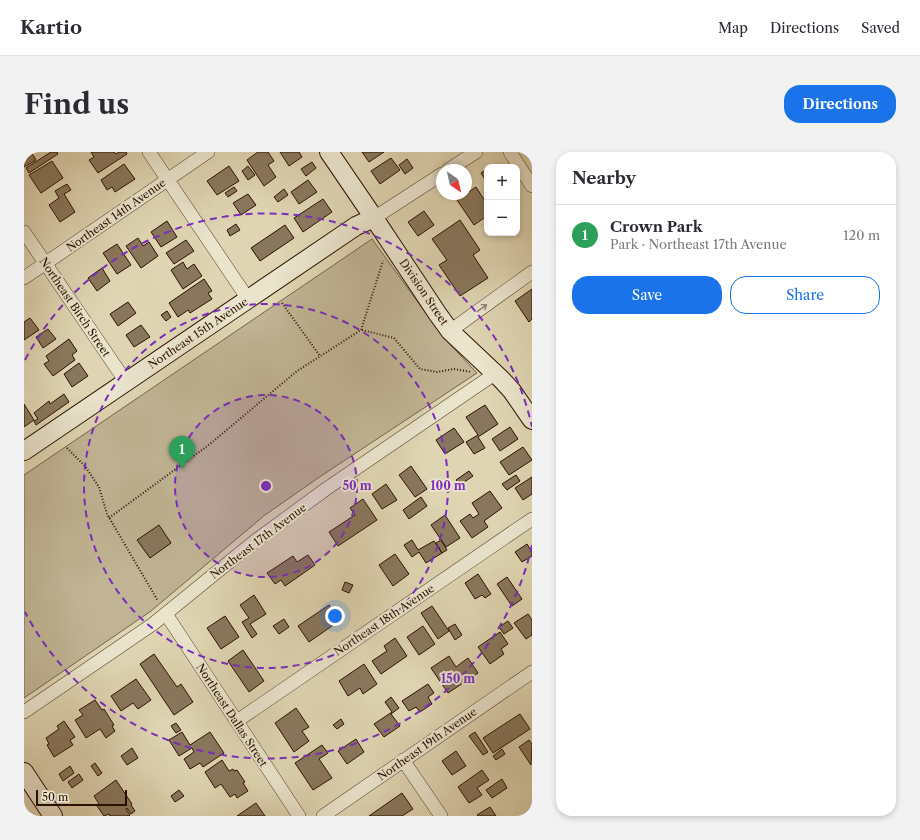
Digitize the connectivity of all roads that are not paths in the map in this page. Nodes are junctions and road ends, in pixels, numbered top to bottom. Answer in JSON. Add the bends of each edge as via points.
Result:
{"nodes":[{"id":1,"x":149,"y":152,"type":"edge"},
{"id":2,"x":208,"y":152,"type":"edge"},
{"id":3,"x":329,"y":152,"type":"edge"},
{"id":4,"x":476,"y":152,"type":"edge"},
{"id":5,"x":510,"y":152,"type":"edge"},
{"id":6,"x":457,"y":164,"type":"edge"},
{"id":7,"x":436,"y":178,"type":"edge"},
{"id":8,"x":167,"y":180,"type":"junction"},
{"id":9,"x":532,"y":186,"type":"edge"},
{"id":10,"x":374,"y":218,"type":"junction"},
{"id":11,"x":24,"y":232,"type":"edge"},
{"id":12,"x":45,"y":263,"type":"junction"},
{"id":13,"x":532,"y":272,"type":"edge"},
{"id":14,"x":24,"y":278,"type":"edge"},
{"id":15,"x":248,"y":299,"type":"junction"},
{"id":16,"x":450,"y":331,"type":"junction"},
{"id":17,"x":496,"y":373,"type":"junction"},
{"id":18,"x":126,"y":382,"type":"junction"},
{"id":19,"x":530,"y":413,"type":"edge"},
{"id":20,"x":24,"y":451,"type":"edge"},
{"id":21,"x":532,"y":519,"type":"edge"},
{"id":22,"x":166,"y":614,"type":"junction"},
{"id":23,"x":530,"y":676,"type":"edge"},
{"id":24,"x":24,"y":712,"type":"edge"},
{"id":25,"x":237,"y":721,"type":"junction"},
{"id":26,"x":403,"y":760,"type":"junction"},
{"id":27,"x":24,"y":772,"type":"edge"},
{"id":28,"x":53,"y":816,"type":"edge"},
{"id":29,"x":299,"y":816,"type":"edge"},
{"id":30,"x":323,"y":816,"type":"edge"},
{"id":31,"x":441,"y":816,"type":"edge"}],
"edges":[{"from":1,"to":8,"type":"street"},
{"from":2,"to":8,"type":"street","name":"Northeast 14th Avenue"},
{"from":3,"to":10,"type":"street","name":"Division Street"},
{"from":4,"to":6,"type":"street"},
{"from":5,"to":9,"type":"street"},
{"from":7,"to":10,"type":"street"},
{"from":8,"to":12,"type":"street","name":"Northeast 14th Avenue"},
{"from":8,"to":15,"type":"street"},
{"from":10,"to":15,"type":"street","name":"Northeast 15th Avenue","via":[[356,226]]},
{"from":10,"to":16,"type":"street","name":"Division Street"},
{"from":11,"to":12,"type":"street","name":"Northeast Birch Street"},
{"from":12,"to":14,"type":"street","name":"Northeast 14th Avenue"},
{"from":12,"to":18,"type":"street","name":"Northeast Birch Street"},
{"from":16,"to":13,"type":"street","one_way":true},
{"from":15,"to":18,"type":"street","name":"Northeast 15th Avenue"},
{"from":16,"to":17,"type":"street","name":"Division Street"},
{"from":17,"to":19,"type":"street","name":"Division Street"},
{"from":17,"to":22,"type":"street","name":"Northeast 17th Avenue","via":[[267,532]]},
{"from":18,"to":20,"type":"street","name":"Northeast 15th Avenue"},
{"from":21,"to":25,"type":"street","name":"Northeast 18th Avenue"},
{"from":22,"to":24,"type":"street","name":"Northeast 17th Avenue"},
{"from":22,"to":25,"type":"street","name":"Northeast Dallas Street"},
{"from":23,"to":26,"type":"street","name":"Northeast 19th Avenue"},
{"from":25,"to":29,"type":"street","name":"Northeast Dallas Street"},
{"from":26,"to":30,"type":"street","name":"Northeast 19th Avenue"},
{"from":26,"to":31,"type":"street"},
{"from":27,"to":28,"type":"street"}]}
